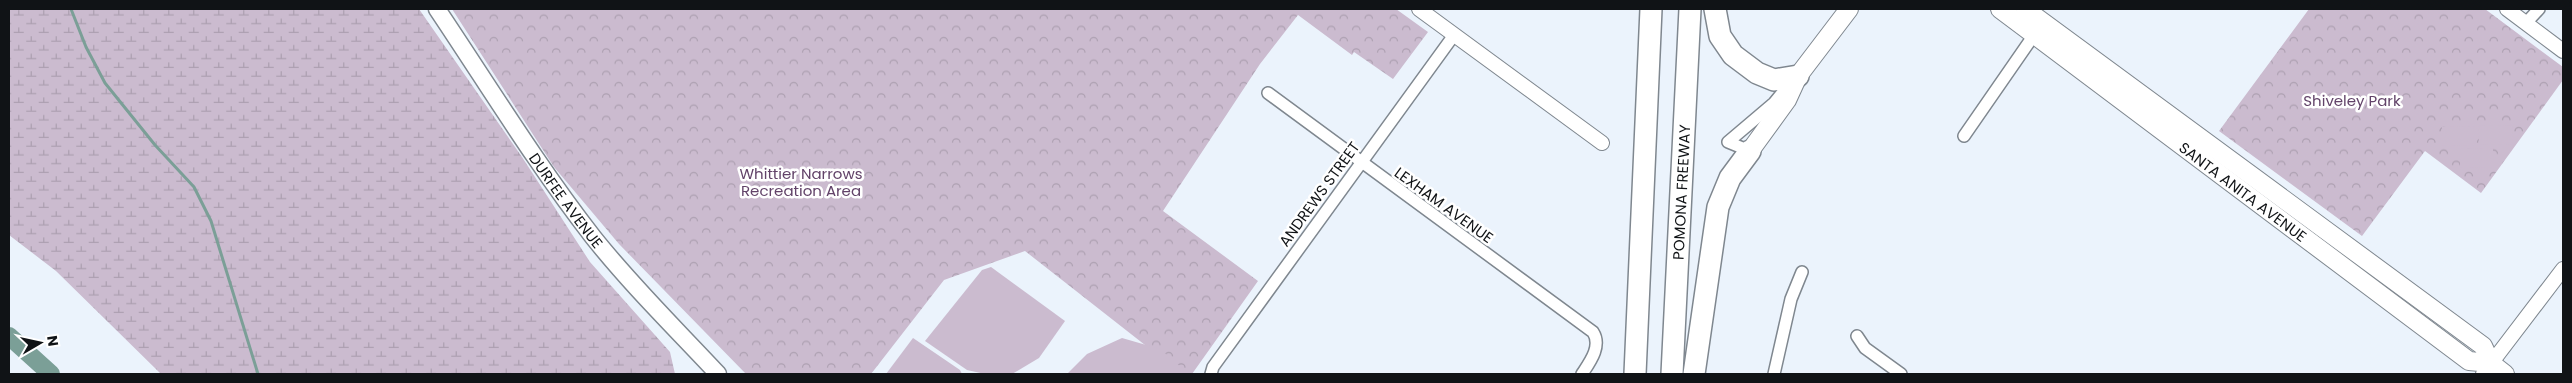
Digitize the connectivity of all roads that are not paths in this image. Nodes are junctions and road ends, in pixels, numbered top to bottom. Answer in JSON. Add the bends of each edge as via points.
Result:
{"nodes":[{"id":1,"x":438,"y":9,"type":"edge"},
{"id":2,"x":1419,"y":9,"type":"edge"},
{"id":3,"x":1641,"y":9,"type":"edge"},
{"id":4,"x":1651,"y":9,"type":"edge"},
{"id":5,"x":1690,"y":9,"type":"edge"},
{"id":6,"x":1715,"y":9,"type":"edge"},
{"id":7,"x":1849,"y":9,"type":"edge"},
{"id":8,"x":2000,"y":9,"type":"edge"},
{"id":9,"x":2025,"y":9,"type":"edge"},
{"id":10,"x":2506,"y":9,"type":"edge"},
{"id":11,"x":2539,"y":9,"type":"edge"},
{"id":12,"x":2526,"y":23,"type":"junction"},
{"id":13,"x":1454,"y":35,"type":"junction"},
{"id":14,"x":2034,"y":35,"type":"junction"},
{"id":15,"x":2563,"y":51,"type":"edge"},
{"id":16,"x":1798,"y":76,"type":"junction"},
{"id":17,"x":1268,"y":93,"type":"dead end"},
{"id":18,"x":2161,"y":119,"type":"junction"},
{"id":19,"x":1964,"y":136,"type":"dead end"},
{"id":20,"x":1602,"y":143,"type":"dead end"},
{"id":21,"x":1750,"y":151,"type":"junction"},
{"id":22,"x":1360,"y":162,"type":"junction"},
{"id":23,"x":1643,"y":167,"type":"junction"},
{"id":24,"x":2563,"y":269,"type":"edge"},
{"id":25,"x":1802,"y":272,"type":"dead end"},
{"id":26,"x":1857,"y":336,"type":"dead end"},
{"id":27,"x":2487,"y":369,"type":"edge"},
{"id":28,"x":718,"y":374,"type":"edge"},
{"id":29,"x":1211,"y":374,"type":"edge"},
{"id":30,"x":1582,"y":374,"type":"edge"},
{"id":31,"x":1635,"y":374,"type":"edge"},
{"id":32,"x":1672,"y":374,"type":"edge"},
{"id":33,"x":1694,"y":374,"type":"edge"},
{"id":34,"x":1774,"y":374,"type":"edge"},
{"id":35,"x":1901,"y":374,"type":"edge"},
{"id":36,"x":2506,"y":374,"type":"edge"}],
"edges":[{"from":1,"to":28,"type":"main road","name":"DURFEE AVENUE","via":[[588,230],[621,271]]},
{"from":2,"to":13,"type":"street"},
{"from":3,"to":23,"type":"highway"},
{"from":4,"to":23,"type":"highway"},
{"from":5,"to":32,"type":"highway","name":"POMONA FREEWAY"},
{"from":6,"to":16,"type":"highway","via":[[1720,36],[1733,55],[1756,73],[1774,80]]},
{"from":7,"to":16,"type":"main road"},
{"from":8,"to":14,"type":"main road","name":"SANTA ANITA AVENUE"},
{"from":9,"to":18,"type":"main road","name":"SANTA ANITA AVENUE"},
{"from":10,"to":12,"type":"street"},
{"from":11,"to":12,"type":"street"},
{"from":12,"to":15,"type":"street"},
{"from":13,"to":20,"type":"street"},
{"from":13,"to":22,"type":"street","name":"ANDREWS STREET"},
{"from":14,"to":18,"type":"main road","name":"SANTA ANITA AVENUE"},
{"from":14,"to":19,"type":"street"},
{"from":16,"to":21,"type":"main road","via":[[1787,100]]},
{"from":16,"to":21,"type":"street","via":[[1774,103],[1728,142]]},
{"from":17,"to":22,"type":"street","name":"LEXHAM AVENUE"},
{"from":18,"to":27,"type":"main road","name":"SANTA ANITA AVENUE","via":[[2483,346]]},
{"from":21,"to":33,"type":"highway","via":[[1730,178],[1718,207]]},
{"from":22,"to":29,"type":"street","name":"ANDREWS STREET"},
{"from":22,"to":30,"type":"street","name":"LEXHAM AVENUE","via":[[1593,332],[1594,354]]},
{"from":23,"to":31,"type":"highway"},
{"from":24,"to":27,"type":"street"},
{"from":25,"to":34,"type":"street","via":[[1791,299]]},
{"from":26,"to":35,"type":"street","via":[[1865,348]]},
{"from":27,"to":36,"type":"main road","name":"SANTA ANITA AVENUE"}]}
